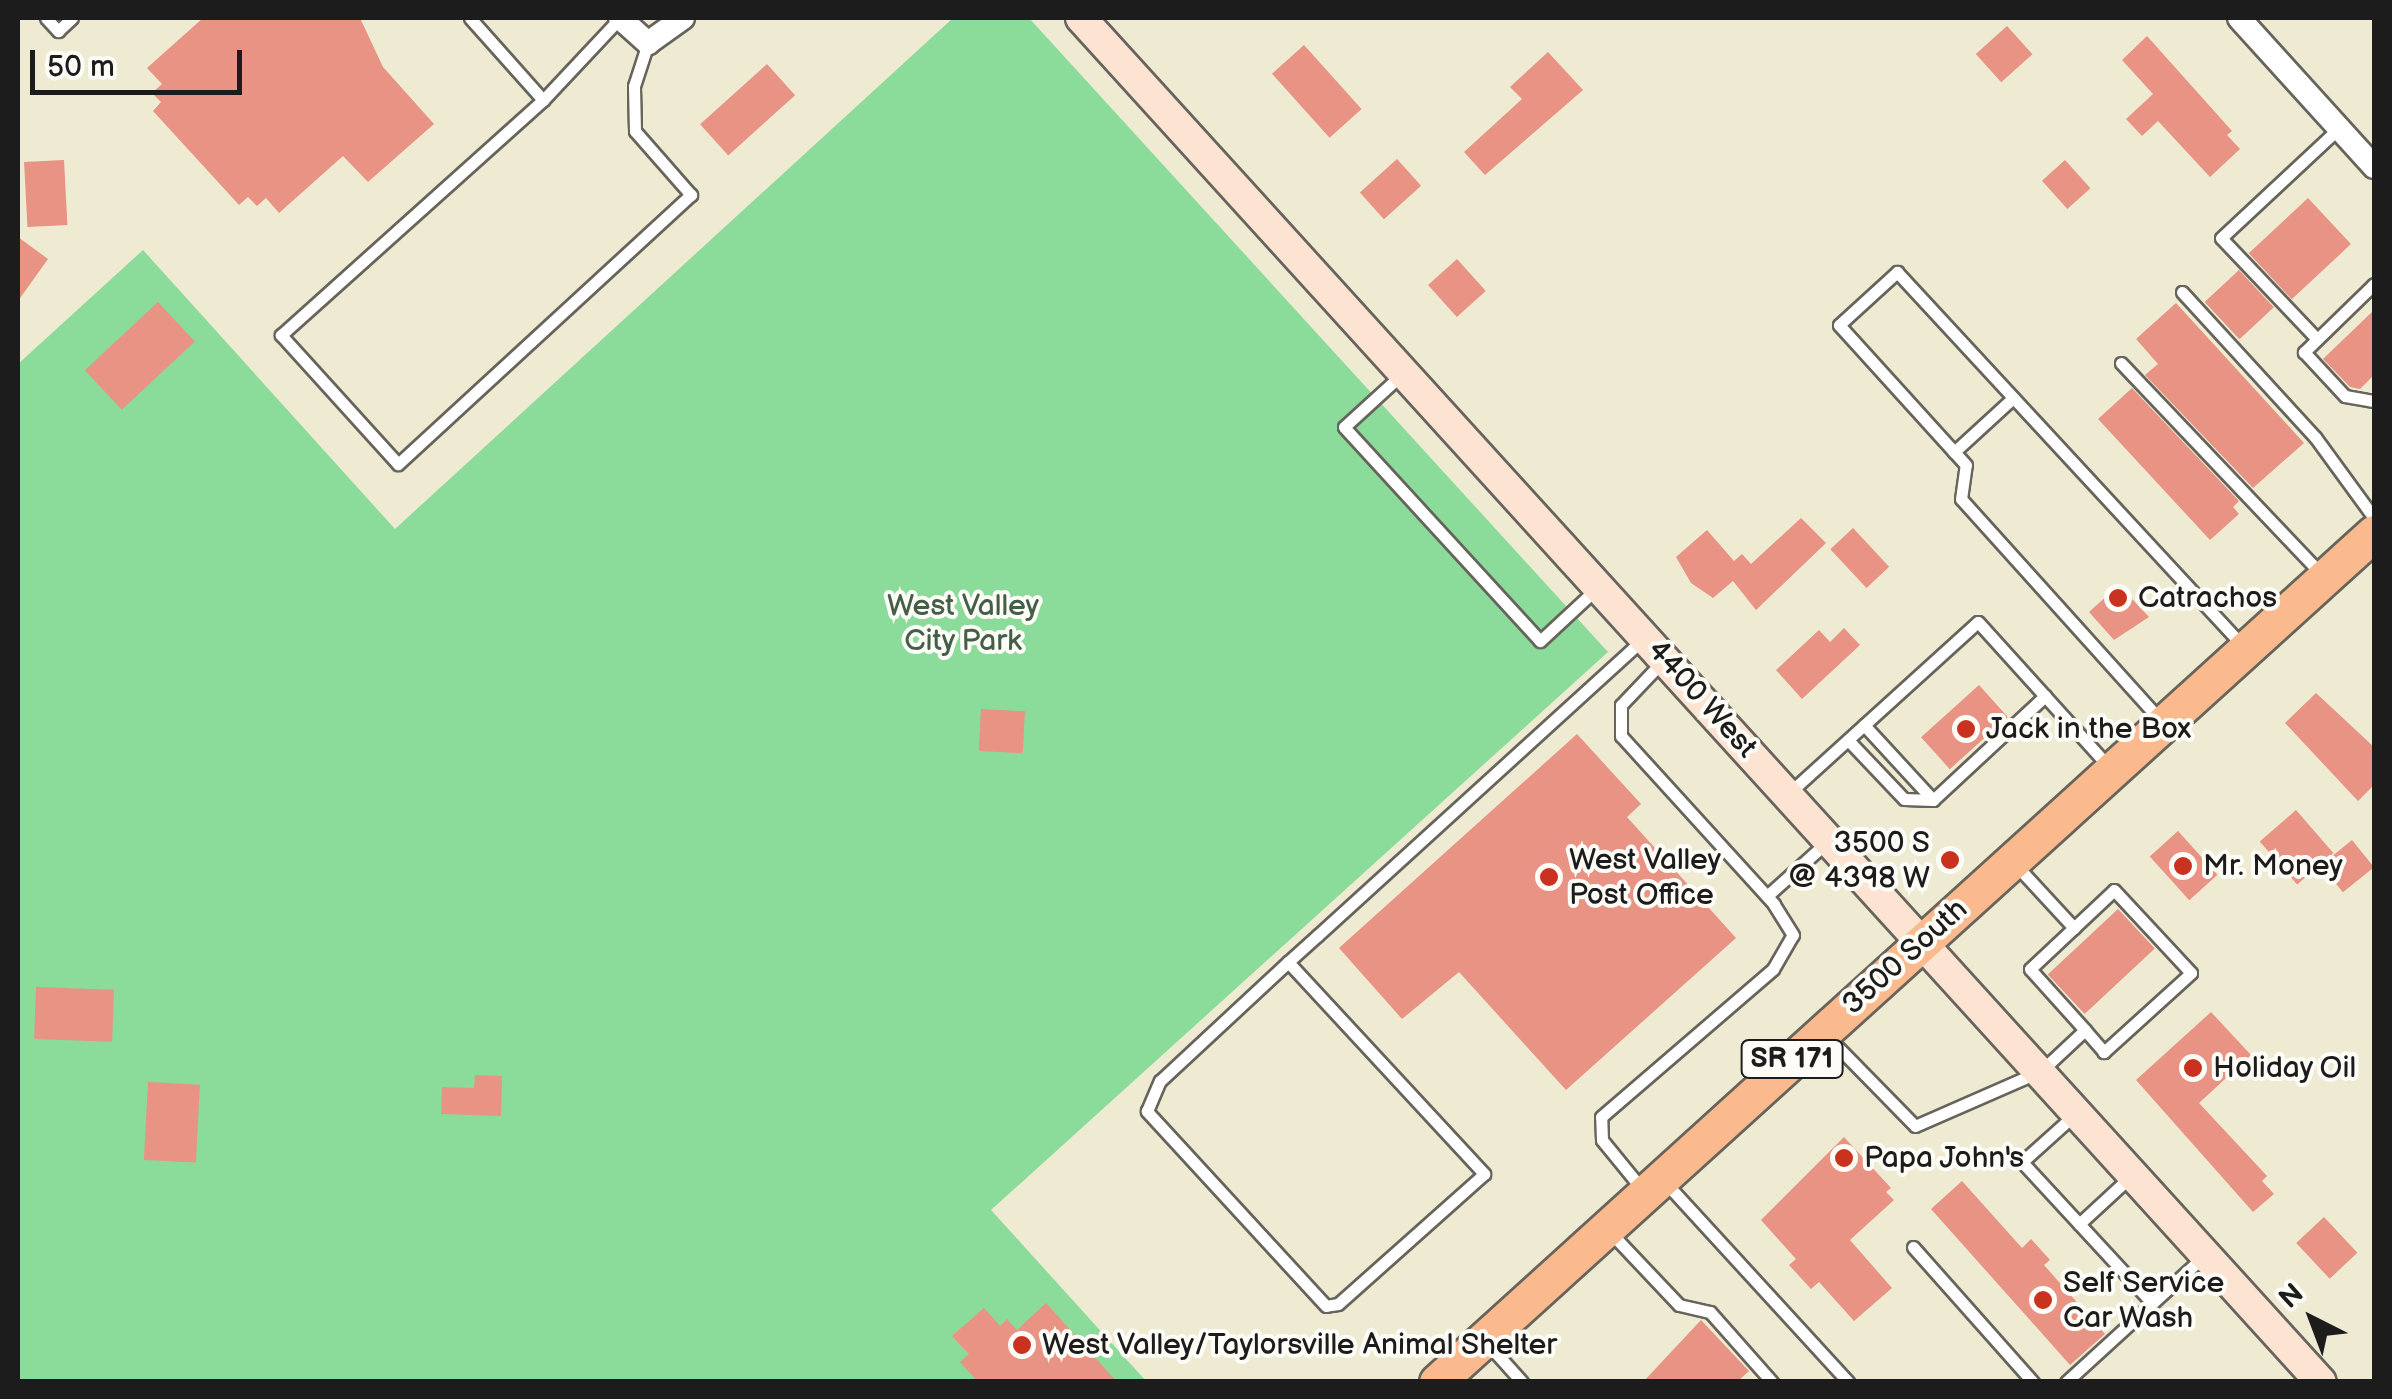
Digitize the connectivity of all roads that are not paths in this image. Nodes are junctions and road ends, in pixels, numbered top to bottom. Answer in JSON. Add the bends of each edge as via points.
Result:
{"nodes":[{"id":1,"x":46,"y":18,"type":"edge"},
{"id":2,"x":72,"y":18,"type":"edge"},
{"id":3,"x":470,"y":18,"type":"edge"},
{"id":4,"x":620,"y":18,"type":"edge"},
{"id":5,"x":683,"y":18,"type":"edge"},
{"id":6,"x":1081,"y":18,"type":"edge"},
{"id":7,"x":2239,"y":18,"type":"edge"},
{"id":8,"x":648,"y":43,"type":"junction"},
{"id":9,"x":543,"y":100,"type":"junction"},
{"id":10,"x":2339,"y":128,"type":"junction"},
{"id":11,"x":2374,"y":167,"type":"edge"},
{"id":12,"x":2374,"y":284,"type":"edge"},
{"id":13,"x":2182,"y":292,"type":"dead end"},
{"id":14,"x":2317,"y":339,"type":"junction"},
{"id":15,"x":2121,"y":363,"type":"dead end"},
{"id":16,"x":1404,"y":372,"type":"junction"},
{"id":17,"x":2013,"y":398,"type":"junction"},
{"id":18,"x":2374,"y":401,"type":"edge"},
{"id":19,"x":1954,"y":452,"type":"junction"},
{"id":20,"x":2374,"y":518,"type":"edge"},
{"id":21,"x":2374,"y":533,"type":"edge"},
{"id":22,"x":2325,"y":578,"type":"junction"},
{"id":23,"x":1599,"y":586,"type":"junction"},
{"id":24,"x":1655,"y":648,"type":"junction"},
{"id":25,"x":2246,"y":648,"type":"junction"},
{"id":26,"x":2045,"y":696,"type":"junction"},
{"id":27,"x":2164,"y":724,"type":"junction"},
{"id":28,"x":1864,"y":725,"type":"junction"},
{"id":29,"x":1848,"y":740,"type":"junction"},
{"id":30,"x":2112,"y":770,"type":"junction"},
{"id":31,"x":1788,"y":794,"type":"junction"},
{"id":32,"x":1933,"y":800,"type":"junction"},
{"id":33,"x":1830,"y":840,"type":"junction"},
{"id":34,"x":2012,"y":861,"type":"junction"},
{"id":35,"x":1767,"y":896,"type":"junction"},
{"id":36,"x":2074,"y":928,"type":"junction"},
{"id":37,"x":1923,"y":940,"type":"junction"},
{"id":38,"x":1288,"y":962,"type":"junction"},
{"id":39,"x":2085,"y":1030,"type":"junction"},
{"id":40,"x":1823,"y":1032,"type":"junction"},
{"id":41,"x":2041,"y":1071,"type":"junction"},
{"id":42,"x":2078,"y":1112,"type":"junction"},
{"id":43,"x":2133,"y":1174,"type":"junction"},
{"id":44,"x":1653,"y":1186,"type":"junction"},
{"id":45,"x":2079,"y":1224,"type":"junction"},
{"id":46,"x":1606,"y":1228,"type":"junction"},
{"id":47,"x":1913,"y":1247,"type":"dead end"},
{"id":48,"x":2206,"y":1254,"type":"junction"},
{"id":49,"x":2152,"y":1303,"type":"junction"},
{"id":50,"x":1484,"y":1339,"type":"junction"},
{"id":51,"x":1437,"y":1382,"type":"edge"},
{"id":52,"x":1522,"y":1382,"type":"edge"},
{"id":53,"x":1772,"y":1382,"type":"edge"},
{"id":54,"x":1848,"y":1382,"type":"edge"},
{"id":55,"x":2034,"y":1382,"type":"edge"},
{"id":56,"x":2066,"y":1382,"type":"edge"},
{"id":57,"x":2321,"y":1382,"type":"edge"}],
"edges":[{"from":1,"to":2,"type":"lane","via":[[58,31]]},
{"from":3,"to":9,"type":"lane"},
{"from":4,"to":8,"type":"street"},
{"from":4,"to":9,"type":"lane"},
{"from":5,"to":8,"type":"street"},
{"from":6,"to":16,"type":"street","name":"4400 West"},
{"from":7,"to":10,"type":"street"},
{"from":8,"to":9,"type":"lane","via":[[634,86],[635,131],[691,195],[398,464],[282,335]]},
{"from":10,"to":11,"type":"street"},
{"from":10,"to":14,"type":"lane","via":[[2221,238]]},
{"from":12,"to":14,"type":"lane"},
{"from":13,"to":20,"type":"lane","via":[[2315,438]]},
{"from":14,"to":18,"type":"lane","via":[[2304,352],[2345,396]]},
{"from":15,"to":22,"type":"lane"},
{"from":16,"to":23,"type":"street","name":"4400 West"},
{"from":16,"to":23,"type":"lane","via":[[1344,427],[1356,441],[1540,641]]},
{"from":17,"to":19,"type":"lane"},
{"from":17,"to":19,"type":"lane","via":[[1897,272],[1838,326]]},
{"from":17,"to":25,"type":"lane"},
{"from":19,"to":27,"type":"lane","via":[[1966,465],[1961,499]]},
{"from":21,"to":22,"type":"main road","name":"3500 South","number":"SR 171"},
{"from":22,"to":25,"type":"main road","name":"3500 South","number":"SR 171"},
{"from":23,"to":24,"type":"street","name":"4400 West"},
{"from":24,"to":31,"type":"street","name":"4400 West"},
{"from":24,"to":35,"type":"lane","via":[[1626,696],[1618,728]]},
{"from":24,"to":38,"type":"lane"},
{"from":25,"to":27,"type":"main road","name":"3500 South","number":"SR 171"},
{"from":26,"to":28,"type":"lane","via":[[1978,622]]},
{"from":26,"to":30,"type":"lane"},
{"from":26,"to":32,"type":"lane"},
{"from":27,"to":30,"type":"main road","name":"3500 South","number":"SR 171"},
{"from":28,"to":29,"type":"lane"},
{"from":28,"to":32,"type":"lane"},
{"from":29,"to":31,"type":"lane"},
{"from":29,"to":32,"type":"lane","via":[[1904,799]]},
{"from":30,"to":34,"type":"main road","name":"3500 South","number":"SR 171"},
{"from":31,"to":33,"type":"street","name":"4400 West"},
{"from":33,"to":35,"type":"lane"},
{"from":33,"to":37,"type":"street","name":"4400 West"},
{"from":34,"to":36,"type":"lane"},
{"from":34,"to":37,"type":"main road","name":"3500 South","number":"SR 171"},
{"from":35,"to":44,"type":"lane","via":[[1792,928],[1785,957],[1601,1118],[1602,1140]]},
{"from":36,"to":39,"type":"lane","via":[[2030,969]]},
{"from":36,"to":39,"type":"lane","via":[[2114,890],[2191,973],[2104,1052]]},
{"from":37,"to":40,"type":"main road","name":"3500 South","number":"SR 171"},
{"from":37,"to":41,"type":"street","name":"4400 West"},
{"from":38,"to":38,"type":"lane","via":[[1160,1082],[1146,1111],[1326,1306],[1338,1304],[1484,1174]]},
{"from":39,"to":41,"type":"lane"},
{"from":40,"to":41,"type":"lane","via":[[1915,1126]]},
{"from":40,"to":44,"type":"main road","name":"3500 South","number":"SR 171"},
{"from":41,"to":42,"type":"street","name":"4400 West"},
{"from":42,"to":43,"type":"street","name":"4400 West"},
{"from":42,"to":45,"type":"lane","via":[[2022,1162]]},
{"from":43,"to":45,"type":"lane"},
{"from":43,"to":48,"type":"street","name":"4400 West"},
{"from":44,"to":46,"type":"main road","name":"3500 South","number":"SR 171"},
{"from":44,"to":54,"type":"lane"},
{"from":45,"to":49,"type":"lane"},
{"from":46,"to":50,"type":"main road","name":"3500 South","number":"SR 171"},
{"from":46,"to":53,"type":"lane","via":[[1680,1305],[1710,1312]]},
{"from":47,"to":55,"type":"lane"},
{"from":48,"to":49,"type":"lane"},
{"from":48,"to":57,"type":"street","name":"4400 West"},
{"from":49,"to":56,"type":"lane"},
{"from":50,"to":51,"type":"main road","name":"3500 South","number":"SR 171"},
{"from":50,"to":52,"type":"lane"}]}
